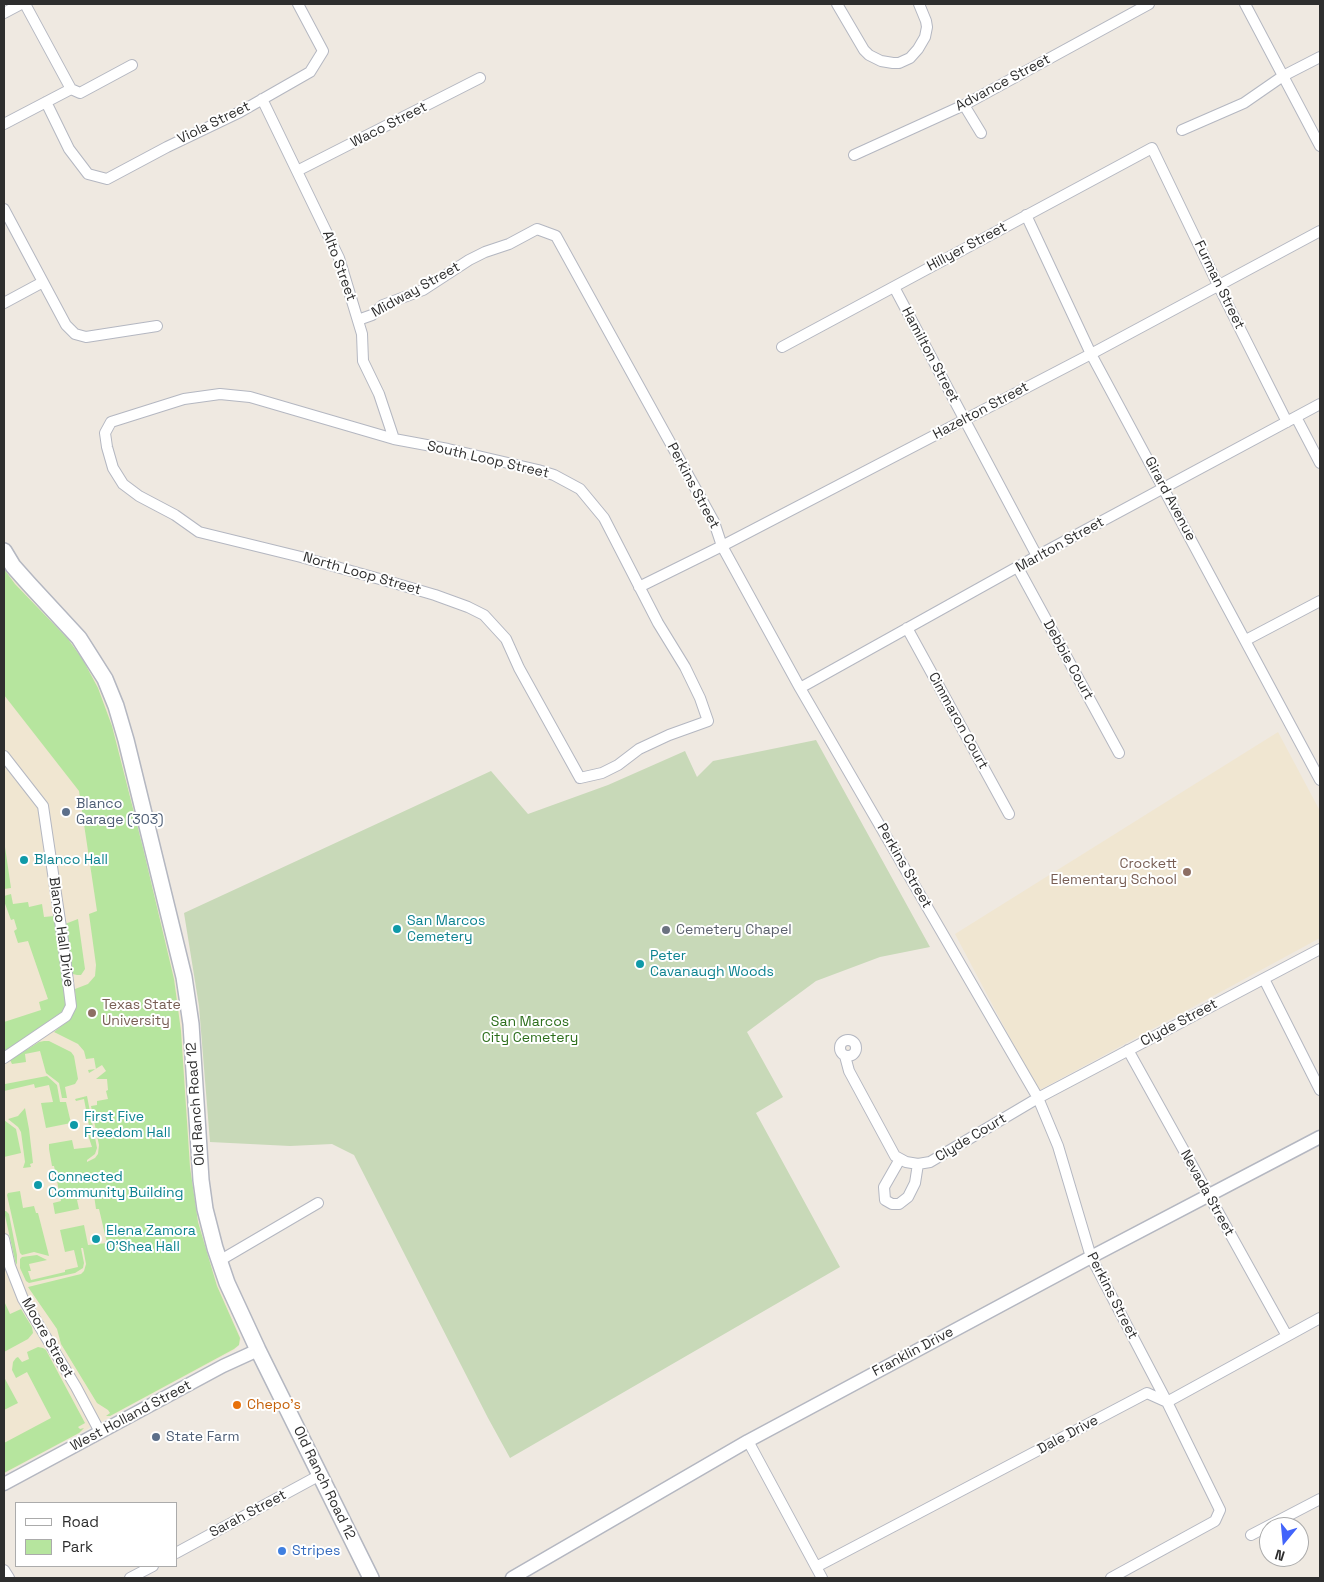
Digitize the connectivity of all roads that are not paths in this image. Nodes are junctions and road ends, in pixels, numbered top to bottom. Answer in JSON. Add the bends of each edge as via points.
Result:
{"nodes":[{"id":1,"x":21,"y":4,"type":"edge"},
{"id":2,"x":26,"y":4,"type":"edge"},
{"id":3,"x":298,"y":4,"type":"edge"},
{"id":4,"x":837,"y":4,"type":"edge"},
{"id":5,"x":919,"y":4,"type":"edge"},
{"id":6,"x":1149,"y":4,"type":"edge"},
{"id":7,"x":1245,"y":4,"type":"edge"},
{"id":8,"x":4,"y":13,"type":"edge"},
{"id":9,"x":1320,"y":57,"type":"edge"},
{"id":10,"x":132,"y":65,"type":"dead end"},
{"id":11,"x":1283,"y":76,"type":"junction"},
{"id":12,"x":480,"y":78,"type":"dead end"},
{"id":13,"x":70,"y":89,"type":"junction"},
{"id":14,"x":262,"y":99,"type":"junction"},
{"id":15,"x":46,"y":102,"type":"junction"},
{"id":16,"x":964,"y":105,"type":"junction"},
{"id":17,"x":4,"y":124,"type":"edge"},
{"id":18,"x":1182,"y":130,"type":"dead end"},
{"id":19,"x":981,"y":133,"type":"dead end"},
{"id":20,"x":1320,"y":146,"type":"edge"},
{"id":21,"x":1152,"y":148,"type":"joint"},
{"id":22,"x":854,"y":155,"type":"dead end"},
{"id":23,"x":297,"y":171,"type":"junction"},
{"id":24,"x":4,"y":209,"type":"edge"},
{"id":25,"x":1026,"y":215,"type":"junction"},
{"id":26,"x":1320,"y":232,"type":"edge"},
{"id":27,"x":556,"y":236,"type":"joint"},
{"id":28,"x":43,"y":282,"type":"junction"},
{"id":29,"x":1219,"y":286,"type":"junction"},
{"id":30,"x":894,"y":287,"type":"junction"},
{"id":31,"x":4,"y":302,"type":"edge"},
{"id":32,"x":358,"y":320,"type":"junction"},
{"id":33,"x":157,"y":326,"type":"dead end"},
{"id":34,"x":782,"y":347,"type":"dead end"},
{"id":35,"x":1091,"y":354,"type":"junction"},
{"id":36,"x":1320,"y":404,"type":"edge"},
{"id":37,"x":1291,"y":419,"type":"junction"},
{"id":38,"x":965,"y":420,"type":"junction"},
{"id":39,"x":108,"y":428,"type":"joint"},
{"id":40,"x":394,"y":439,"type":"junction"},
{"id":41,"x":1320,"y":463,"type":"edge"},
{"id":42,"x":1164,"y":489,"type":"junction"},
{"id":43,"x":722,"y":546,"type":"junction"},
{"id":44,"x":4,"y":551,"type":"edge"},
{"id":45,"x":1037,"y":556,"type":"junction"},
{"id":46,"x":1018,"y":568,"type":"junction"},
{"id":47,"x":639,"y":587,"type":"junction"},
{"id":48,"x":1320,"y":601,"type":"edge"},
{"id":49,"x":907,"y":628,"type":"junction"},
{"id":50,"x":1246,"y":640,"type":"junction"},
{"id":51,"x":800,"y":688,"type":"junction"},
{"id":52,"x":708,"y":721,"type":"joint"},
{"id":53,"x":1119,"y":753,"type":"dead end"},
{"id":54,"x":4,"y":756,"type":"edge"},
{"id":55,"x":1320,"y":780,"type":"edge"},
{"id":56,"x":1009,"y":814,"type":"dead end"},
{"id":57,"x":1320,"y":949,"type":"edge"},
{"id":58,"x":1264,"y":979,"type":"junction"},
{"id":59,"x":1128,"y":1050,"type":"junction"},
{"id":60,"x":845,"y":1056,"type":"dead end"},
{"id":61,"x":4,"y":1058,"type":"edge"},
{"id":62,"x":1320,"y":1090,"type":"edge"},
{"id":63,"x":1038,"y":1098,"type":"junction"},
{"id":64,"x":1320,"y":1137,"type":"edge"},
{"id":65,"x":900,"y":1159,"type":"junction"},
{"id":66,"x":918,"y":1164,"type":"junction"},
{"id":67,"x":1209,"y":1196,"type":"junction"},
{"id":68,"x":318,"y":1203,"type":"dead end"},
{"id":69,"x":4,"y":1239,"type":"edge"},
{"id":70,"x":1090,"y":1257,"type":"junction"},
{"id":71,"x":219,"y":1261,"type":"junction"},
{"id":72,"x":1320,"y":1318,"type":"edge"},
{"id":73,"x":1287,"y":1336,"type":"junction"},
{"id":74,"x":258,"y":1350,"type":"junction"},
{"id":75,"x":1167,"y":1402,"type":"junction"},
{"id":76,"x":100,"y":1432,"type":"junction"},
{"id":77,"x":748,"y":1441,"type":"junction"},
{"id":78,"x":320,"y":1476,"type":"junction"},
{"id":79,"x":4,"y":1484,"type":"edge"},
{"id":80,"x":1320,"y":1499,"type":"edge"},
{"id":81,"x":1252,"y":1535,"type":"dead end"},
{"id":82,"x":178,"y":1552,"type":"edge"},
{"id":83,"x":152,"y":1567,"type":"edge"},
{"id":84,"x":816,"y":1568,"type":"junction"},
{"id":85,"x":4,"y":1570,"type":"edge"},
{"id":86,"x":9,"y":1578,"type":"edge"},
{"id":87,"x":130,"y":1578,"type":"edge"},
{"id":88,"x":371,"y":1578,"type":"edge"},
{"id":89,"x":512,"y":1578,"type":"edge"},
{"id":90,"x":822,"y":1578,"type":"edge"},
{"id":91,"x":1112,"y":1578,"type":"edge"}],
"edges":[{"from":1,"to":8,"type":"street"},
{"from":2,"to":13,"type":"street"},
{"from":3,"to":14,"type":"street","name":"Viola Street","via":[[323,51],[310,72]]},
{"from":4,"to":5,"type":"street","via":[[864,50],[874,58],[893,63],[910,58],[925,37],[926,21]]},
{"from":6,"to":16,"type":"street","name":"Advance Street"},
{"from":7,"to":11,"type":"street"},
{"from":9,"to":11,"type":"street"},
{"from":10,"to":13,"type":"street","via":[[80,93]]},
{"from":11,"to":18,"type":"street","via":[[1244,103]]},
{"from":11,"to":20,"type":"street"},
{"from":12,"to":23,"type":"street","name":"Waco Street"},
{"from":13,"to":15,"type":"street"},
{"from":14,"to":15,"type":"street","name":"Viola Street","via":[[107,179],[88,174],[69,149]]},
{"from":14,"to":23,"type":"street","name":"Alto Street"},
{"from":15,"to":17,"type":"street"},
{"from":16,"to":19,"type":"street"},
{"from":16,"to":22,"type":"street","name":"Advance Street"},
{"from":21,"to":25,"type":"street","name":"Hillyer Street"},
{"from":21,"to":29,"type":"street","name":"Furman Street"},
{"from":23,"to":32,"type":"street","name":"Alto Street","via":[[339,258]]},
{"from":24,"to":28,"type":"street"},
{"from":25,"to":30,"type":"street","name":"Hillyer Street"},
{"from":25,"to":35,"type":"street","name":"Girard Avenue"},
{"from":26,"to":29,"type":"street","name":"Hazelton Street"},
{"from":27,"to":32,"type":"street","name":"Midway Street","via":[[537,229],[469,260],[423,290],[383,305],[372,315]]},
{"from":27,"to":43,"type":"street","name":"Perkins Street","via":[[714,522]]},
{"from":28,"to":31,"type":"street"},
{"from":28,"to":33,"type":"street","via":[[66,325],[75,334],[86,337]]},
{"from":29,"to":35,"type":"street","name":"Hazelton Street"},
{"from":29,"to":37,"type":"street","name":"Furman Street"},
{"from":30,"to":34,"type":"street","name":"Hillyer Street"},
{"from":30,"to":38,"type":"street","name":"Hamilton Street"},
{"from":32,"to":40,"type":"street","name":"Alto Street","via":[[363,361],[379,394]]},
{"from":35,"to":38,"type":"street","name":"Hazelton Street"},
{"from":35,"to":42,"type":"street","name":"Girard Avenue"},
{"from":36,"to":37,"type":"street","name":"Marlton Street"},
{"from":37,"to":41,"type":"street","name":"Furman Street"},
{"from":37,"to":42,"type":"street","name":"Marlton Street"},
{"from":38,"to":43,"type":"street","name":"Hazelton Street"},
{"from":38,"to":45,"type":"street","name":"Hamilton Street"},
{"from":39,"to":40,"type":"street","name":"South Loop Street","via":[[111,422],[184,399],[220,394],[250,397]]},
{"from":39,"to":52,"type":"street","name":"North Loop Street","via":[[105,433],[107,447],[113,468],[123,484],[199,532],[394,582],[484,615],[506,639],[518,668],[580,778],[602,773],[639,749]]},
{"from":40,"to":47,"type":"street","name":"South Loop Street","via":[[538,470],[580,489],[604,518]]},
{"from":42,"to":45,"type":"street","name":"Marlton Street"},
{"from":42,"to":50,"type":"street","name":"Girard Avenue"},
{"from":43,"to":47,"type":"street","name":"Hazelton Street"},
{"from":43,"to":51,"type":"street","name":"Perkins Street"},
{"from":44,"to":71,"type":"main road","name":"Old Ranch Road 12","via":[[13,566],[79,638],[105,679],[116,706],[184,977],[191,1024],[201,1180]]},
{"from":45,"to":46,"type":"street","name":"Marlton Street"},
{"from":46,"to":49,"type":"street","name":"Marlton Street"},
{"from":46,"to":53,"type":"street","name":"Debbie Court"},
{"from":47,"to":52,"type":"street","name":"South Loop Street","via":[[685,667]]},
{"from":48,"to":50,"type":"street"},
{"from":49,"to":51,"type":"street","name":"Marlton Street"},
{"from":49,"to":56,"type":"street","name":"Cimmaron Court"},
{"from":50,"to":55,"type":"street","name":"Girard Avenue"},
{"from":51,"to":63,"type":"street","name":"Perkins Street"},
{"from":54,"to":61,"type":"street","name":"Blanco Hall Drive","via":[[42,806],[70,1006],[66,1016]]},
{"from":57,"to":58,"type":"street","name":"Clyde Street"},
{"from":58,"to":59,"type":"street","name":"Clyde Street"},
{"from":58,"to":62,"type":"street"},
{"from":59,"to":63,"type":"street","name":"Clyde Street"},
{"from":59,"to":67,"type":"street","name":"Nevada Street"},
{"from":60,"to":65,"type":"street","via":[[849,1071],[895,1156]]},
{"from":63,"to":66,"type":"street","name":"Clyde Court","via":[[930,1162]]},
{"from":63,"to":70,"type":"street","name":"Perkins Street","via":[[1058,1146]]},
{"from":64,"to":67,"type":"street","name":"Franklin Drive"},
{"from":65,"to":66,"type":"street","name":"Clyde Court"},
{"from":65,"to":66,"type":"street","via":[[884,1187],[885,1200],[892,1204],[899,1204],[908,1197],[915,1184]]},
{"from":67,"to":70,"type":"street","name":"Franklin Drive"},
{"from":67,"to":73,"type":"street","name":"Nevada Street"},
{"from":68,"to":71,"type":"street"},
{"from":69,"to":76,"type":"street","name":"Moore Street","via":[[23,1299]]},
{"from":70,"to":75,"type":"street","name":"Perkins Street"},
{"from":70,"to":77,"type":"street","name":"Franklin Drive"},
{"from":71,"to":74,"type":"main road","name":"Old Ranch Road 12"},
{"from":72,"to":73,"type":"street"},
{"from":73,"to":75,"type":"street"},
{"from":74,"to":76,"type":"street","name":"West Holland Street"},
{"from":74,"to":78,"type":"main road","name":"Old Ranch Road 12"},
{"from":75,"to":84,"type":"street","name":"Dale Drive","via":[[1147,1393]]},
{"from":75,"to":91,"type":"street","name":"Perkins Street","via":[[1220,1510],[1215,1521]]},
{"from":76,"to":79,"type":"street","name":"West Holland Street"},
{"from":77,"to":84,"type":"street"},
{"from":77,"to":89,"type":"street","name":"Franklin Drive"},
{"from":78,"to":82,"type":"street","name":"Sarah Street"},
{"from":78,"to":88,"type":"main road","name":"Old Ranch Road 12"},
{"from":80,"to":81,"type":"street"},
{"from":83,"to":87,"type":"street"},
{"from":84,"to":90,"type":"street"},
{"from":85,"to":86,"type":"street"}]}
